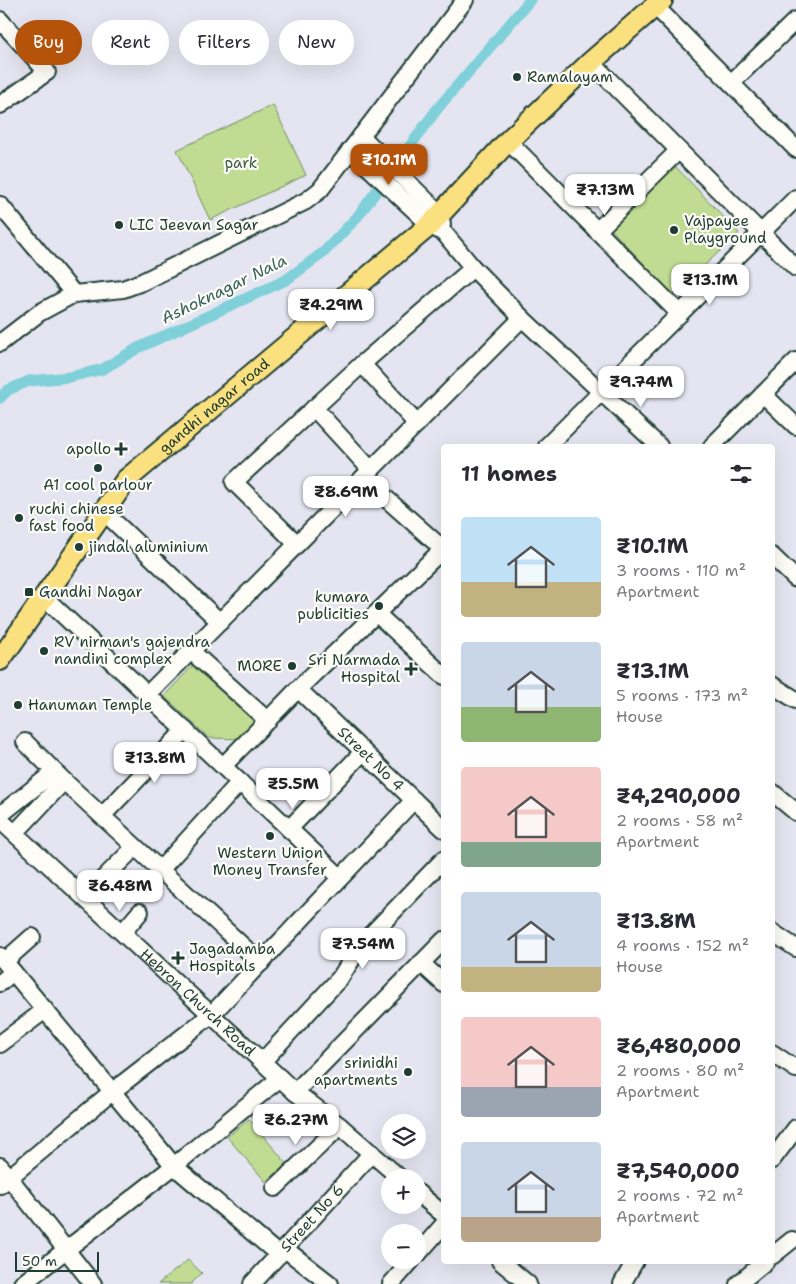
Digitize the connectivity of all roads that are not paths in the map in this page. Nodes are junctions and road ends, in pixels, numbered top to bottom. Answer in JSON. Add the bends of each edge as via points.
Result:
{"nodes":[{"id":1,"x":465,"y":0,"type":"edge"},
{"id":2,"x":659,"y":3,"type":"edge"},
{"id":3,"x":0,"y":20,"type":"edge"},
{"id":4,"x":796,"y":20,"type":"edge"},
{"id":5,"x":591,"y":62,"type":"junction"},
{"id":6,"x":730,"y":83,"type":"junction"},
{"id":7,"x":0,"y":105,"type":"edge"},
{"id":8,"x":508,"y":140,"type":"junction"},
{"id":9,"x":366,"y":141,"type":"junction"},
{"id":10,"x":796,"y":149,"type":"edge"},
{"id":11,"x":678,"y":150,"type":"junction"},
{"id":12,"x":354,"y":154,"type":"junction"},
{"id":13,"x":796,"y":198,"type":"edge"},
{"id":14,"x":0,"y":205,"type":"edge"},
{"id":15,"x":433,"y":219,"type":"junction"},
{"id":16,"x":597,"y":230,"type":"junction"},
{"id":17,"x":760,"y":233,"type":"junction"},
{"id":18,"x":473,"y":268,"type":"junction"},
{"id":19,"x":796,"y":268,"type":"edge"},
{"id":20,"x":74,"y":294,"type":"junction"},
{"id":21,"x":680,"y":314,"type":"junction"},
{"id":22,"x":522,"y":318,"type":"junction"},
{"id":23,"x":0,"y":343,"type":"edge"},
{"id":24,"x":796,"y":361,"type":"edge"},
{"id":25,"x":362,"y":364,"type":"junction"},
{"id":26,"x":602,"y":393,"type":"junction"},
{"id":27,"x":763,"y":394,"type":"junction"},
{"id":28,"x":314,"y":408,"type":"junction"},
{"id":29,"x":417,"y":424,"type":"junction"},
{"id":30,"x":796,"y":426,"type":"edge"},
{"id":31,"x":549,"y":444,"type":"edge"},
{"id":32,"x":657,"y":444,"type":"edge"},
{"id":33,"x":714,"y":444,"type":"edge"},
{"id":34,"x":367,"y":474,"type":"junction"},
{"id":35,"x":103,"y":511,"type":"junction"},
{"id":36,"x":298,"y":544,"type":"junction"},
{"id":37,"x":441,"y":546,"type":"edge"},
{"id":38,"x":441,"y":550,"type":"edge"},
{"id":39,"x":775,"y":559,"type":"edge"},
{"id":40,"x":796,"y":579,"type":"edge"},
{"id":41,"x":42,"y":596,"type":"junction"},
{"id":42,"x":377,"y":614,"type":"junction"},
{"id":43,"x":220,"y":622,"type":"junction"},
{"id":44,"x":191,"y":651,"type":"junction"},
{"id":45,"x":0,"y":660,"type":"edge"},
{"id":46,"x":441,"y":673,"type":"edge"},
{"id":47,"x":775,"y":687,"type":"edge"},
{"id":48,"x":298,"y":689,"type":"junction"},
{"id":49,"x":147,"y":695,"type":"junction"},
{"id":50,"x":796,"y":700,"type":"edge"},
{"id":51,"x":268,"y":720,"type":"junction"},
{"id":52,"x":185,"y":730,"type":"junction"},
{"id":53,"x":26,"y":742,"type":"dead end"},
{"id":54,"x":363,"y":752,"type":"junction"},
{"id":55,"x":223,"y":766,"type":"junction"},
{"id":56,"x":59,"y":777,"type":"junction"},
{"id":57,"x":240,"y":782,"type":"junction"},
{"id":58,"x":775,"y":795,"type":"edge"},
{"id":59,"x":414,"y":800,"type":"junction"},
{"id":60,"x":796,"y":812,"type":"edge"},
{"id":61,"x":102,"y":816,"type":"junction"},
{"id":62,"x":5,"y":826,"type":"edge"},
{"id":63,"x":441,"y":826,"type":"edge"},
{"id":64,"x":290,"y":829,"type":"junction"},
{"id":65,"x":135,"y":847,"type":"junction"},
{"id":66,"x":441,"y":863,"type":"edge"},
{"id":67,"x":160,"y":870,"type":"junction"},
{"id":68,"x":340,"y":877,"type":"junction"},
{"id":69,"x":85,"y":897,"type":"junction"},
{"id":70,"x":140,"y":912,"type":"dead end"},
{"id":71,"x":123,"y":932,"type":"junction"},
{"id":72,"x":775,"y":934,"type":"edge"},
{"id":73,"x":32,"y":937,"type":"dead end"},
{"id":74,"x":441,"y":943,"type":"edge"},
{"id":75,"x":796,"y":948,"type":"edge"},
{"id":76,"x":6,"y":963,"type":"edge"},
{"id":77,"x":261,"y":963,"type":"junction"},
{"id":78,"x":421,"y":963,"type":"junction"},
{"id":79,"x":441,"y":981,"type":"edge"},
{"id":80,"x":0,"y":984,"type":"edge"},
{"id":81,"x":45,"y":1010,"type":"junction"},
{"id":82,"x":212,"y":1014,"type":"junction"},
{"id":83,"x":0,"y":1044,"type":"edge"},
{"id":84,"x":775,"y":1055,"type":"edge"},
{"id":85,"x":262,"y":1062,"type":"junction"},
{"id":86,"x":796,"y":1069,"type":"edge"},
{"id":87,"x":280,"y":1078,"type":"junction"},
{"id":88,"x":112,"y":1091,"type":"junction"},
{"id":89,"x":295,"y":1092,"type":"junction"},
{"id":90,"x":340,"y":1126,"type":"junction"},
{"id":91,"x":796,"y":1128,"type":"edge"},
{"id":92,"x":372,"y":1154,"type":"junction"},
{"id":93,"x":775,"y":1156,"type":"edge"},
{"id":94,"x":174,"y":1166,"type":"junction"},
{"id":95,"x":390,"y":1169,"type":"edge"},
{"id":96,"x":3,"y":1176,"type":"edge"},
{"id":97,"x":275,"y":1188,"type":"dead end"},
{"id":98,"x":426,"y":1200,"type":"edge"},
{"id":99,"x":441,"y":1212,"type":"edge"},
{"id":100,"x":441,"y":1227,"type":"edge"},
{"id":101,"x":792,"y":1240,"type":"dead end"},
{"id":102,"x":426,"y":1245,"type":"edge"},
{"id":103,"x":66,"y":1251,"type":"junction"},
{"id":104,"x":282,"y":1252,"type":"junction"},
{"id":105,"x":775,"y":1254,"type":"edge"},
{"id":106,"x":504,"y":1264,"type":"edge"},
{"id":107,"x":633,"y":1264,"type":"edge"},
{"id":108,"x":762,"y":1264,"type":"edge"},
{"id":109,"x":405,"y":1269,"type":"edge"},
{"id":110,"x":326,"y":1283,"type":"edge"},
{"id":111,"x":393,"y":1283,"type":"edge"},
{"id":112,"x":22,"y":1284,"type":"edge"},
{"id":113,"x":93,"y":1284,"type":"edge"},
{"id":114,"x":252,"y":1284,"type":"edge"},
{"id":115,"x":528,"y":1284,"type":"edge"},
{"id":116,"x":622,"y":1284,"type":"edge"},
{"id":117,"x":738,"y":1284,"type":"edge"}],
"edges":[{"from":1,"to":9,"type":"street"},
{"from":2,"to":5,"type":"main road","name":"gandhi nagar road"},
{"from":2,"to":6,"type":"street"},
{"from":3,"to":7,"type":"street","via":[[47,72]]},
{"from":4,"to":6,"type":"street"},
{"from":5,"to":8,"type":"main road","name":"gandhi nagar road"},
{"from":5,"to":11,"type":"street"},
{"from":6,"to":10,"type":"street"},
{"from":8,"to":15,"type":"main road","name":"gandhi nagar road"},
{"from":8,"to":16,"type":"street"},
{"from":9,"to":12,"type":"street"},
{"from":9,"to":15,"type":"street"},
{"from":11,"to":16,"type":"street"},
{"from":11,"to":17,"type":"street"},
{"from":12,"to":15,"type":"street"},
{"from":12,"to":20,"type":"street","via":[[320,190],[290,210],[123,289]]},
{"from":13,"to":17,"type":"street"},
{"from":14,"to":20,"type":"street"},
{"from":15,"to":18,"type":"street"},
{"from":15,"to":35,"type":"main road","name":"gandhi nagar road","via":[[126,480]]},
{"from":16,"to":21,"type":"street"},
{"from":17,"to":19,"type":"street"},
{"from":17,"to":21,"type":"street"},
{"from":18,"to":22,"type":"street"},
{"from":18,"to":25,"type":"street"},
{"from":20,"to":23,"type":"street","via":[[40,313]]},
{"from":21,"to":26,"type":"street"},
{"from":22,"to":26,"type":"street"},
{"from":22,"to":29,"type":"street"},
{"from":24,"to":27,"type":"street"},
{"from":25,"to":28,"type":"street"},
{"from":25,"to":29,"type":"street"},
{"from":26,"to":31,"type":"street"},
{"from":26,"to":32,"type":"street"},
{"from":27,"to":30,"type":"street"},
{"from":27,"to":33,"type":"street"},
{"from":28,"to":34,"type":"street"},
{"from":28,"to":36,"type":"street","via":[[234,482]]},
{"from":29,"to":34,"type":"street"},
{"from":34,"to":36,"type":"street"},
{"from":34,"to":37,"type":"street"},
{"from":35,"to":41,"type":"main road","name":"gandhi nagar road"},
{"from":35,"to":43,"type":"street"},
{"from":36,"to":43,"type":"street"},
{"from":38,"to":42,"type":"street"},
{"from":39,"to":40,"type":"street"},
{"from":41,"to":45,"type":"main road","name":"gandhi nagar road"},
{"from":41,"to":49,"type":"street"},
{"from":42,"to":46,"type":"street"},
{"from":42,"to":48,"type":"street"},
{"from":43,"to":44,"type":"street"},
{"from":44,"to":49,"type":"street"},
{"from":44,"to":51,"type":"street"},
{"from":47,"to":50,"type":"street"},
{"from":48,"to":51,"type":"street"},
{"from":48,"to":54,"type":"street","name":"Street No 4"},
{"from":49,"to":52,"type":"street"},
{"from":51,"to":55,"type":"street"},
{"from":52,"to":55,"type":"street"},
{"from":52,"to":61,"type":"street"},
{"from":53,"to":56,"type":"street"},
{"from":54,"to":59,"type":"street","name":"Street No 4"},
{"from":54,"to":64,"type":"street"},
{"from":55,"to":57,"type":"street"},
{"from":56,"to":61,"type":"street"},
{"from":56,"to":62,"type":"street"},
{"from":56,"to":62,"type":"street"},
{"from":57,"to":64,"type":"street"},
{"from":57,"to":67,"type":"street"},
{"from":58,"to":60,"type":"street"},
{"from":59,"to":63,"type":"street","name":"Street No 4"},
{"from":59,"to":68,"type":"street"},
{"from":61,"to":65,"type":"street"},
{"from":62,"to":69,"type":"street","name":"Hebron Church Road"},
{"from":64,"to":68,"type":"street"},
{"from":65,"to":67,"type":"street"},
{"from":65,"to":69,"type":"street"},
{"from":66,"to":85,"type":"street","via":[[361,945],[340,978]]},
{"from":67,"to":77,"type":"street"},
{"from":68,"to":77,"type":"street"},
{"from":69,"to":71,"type":"street","name":"Hebron Church Road"},
{"from":70,"to":71,"type":"street"},
{"from":71,"to":82,"type":"street","name":"Hebron Church Road"},
{"from":72,"to":75,"type":"street"},
{"from":73,"to":76,"type":"street"},
{"from":74,"to":78,"type":"street"},
{"from":76,"to":80,"type":"street"},
{"from":76,"to":81,"type":"street"},
{"from":77,"to":82,"type":"street"},
{"from":78,"to":79,"type":"street"},
{"from":78,"to":89,"type":"street"},
{"from":81,"to":83,"type":"street"},
{"from":81,"to":88,"type":"street"},
{"from":82,"to":85,"type":"street","name":"Hebron Church Road"},
{"from":82,"to":88,"type":"street"},
{"from":84,"to":86,"type":"street"},
{"from":85,"to":87,"type":"street","name":"Hebron Church Road"},
{"from":87,"to":89,"type":"street","name":"Hebron Church Road"},
{"from":87,"to":94,"type":"street"},
{"from":88,"to":94,"type":"street"},
{"from":88,"to":96,"type":"street"},
{"from":89,"to":90,"type":"street","name":"Hebron Church Road"},
{"from":90,"to":92,"type":"street","name":"Hebron Church Road"},
{"from":90,"to":97,"type":"street"},
{"from":91,"to":93,"type":"street"},
{"from":92,"to":95,"type":"street","name":"Hebron Church Road"},
{"from":92,"to":104,"type":"street","name":"Street No 6"},
{"from":94,"to":103,"type":"street"},
{"from":94,"to":104,"type":"street"},
{"from":96,"to":103,"type":"street"},
{"from":98,"to":99,"type":"street"},
{"from":100,"to":102,"type":"street"},
{"from":101,"to":105,"type":"street"},
{"from":103,"to":112,"type":"street"},
{"from":103,"to":113,"type":"street"},
{"from":104,"to":110,"type":"street"},
{"from":104,"to":114,"type":"street","name":"Street No 6"},
{"from":106,"to":115,"type":"street"},
{"from":107,"to":116,"type":"street"},
{"from":108,"to":117,"type":"street"},
{"from":109,"to":111,"type":"street"}]}
